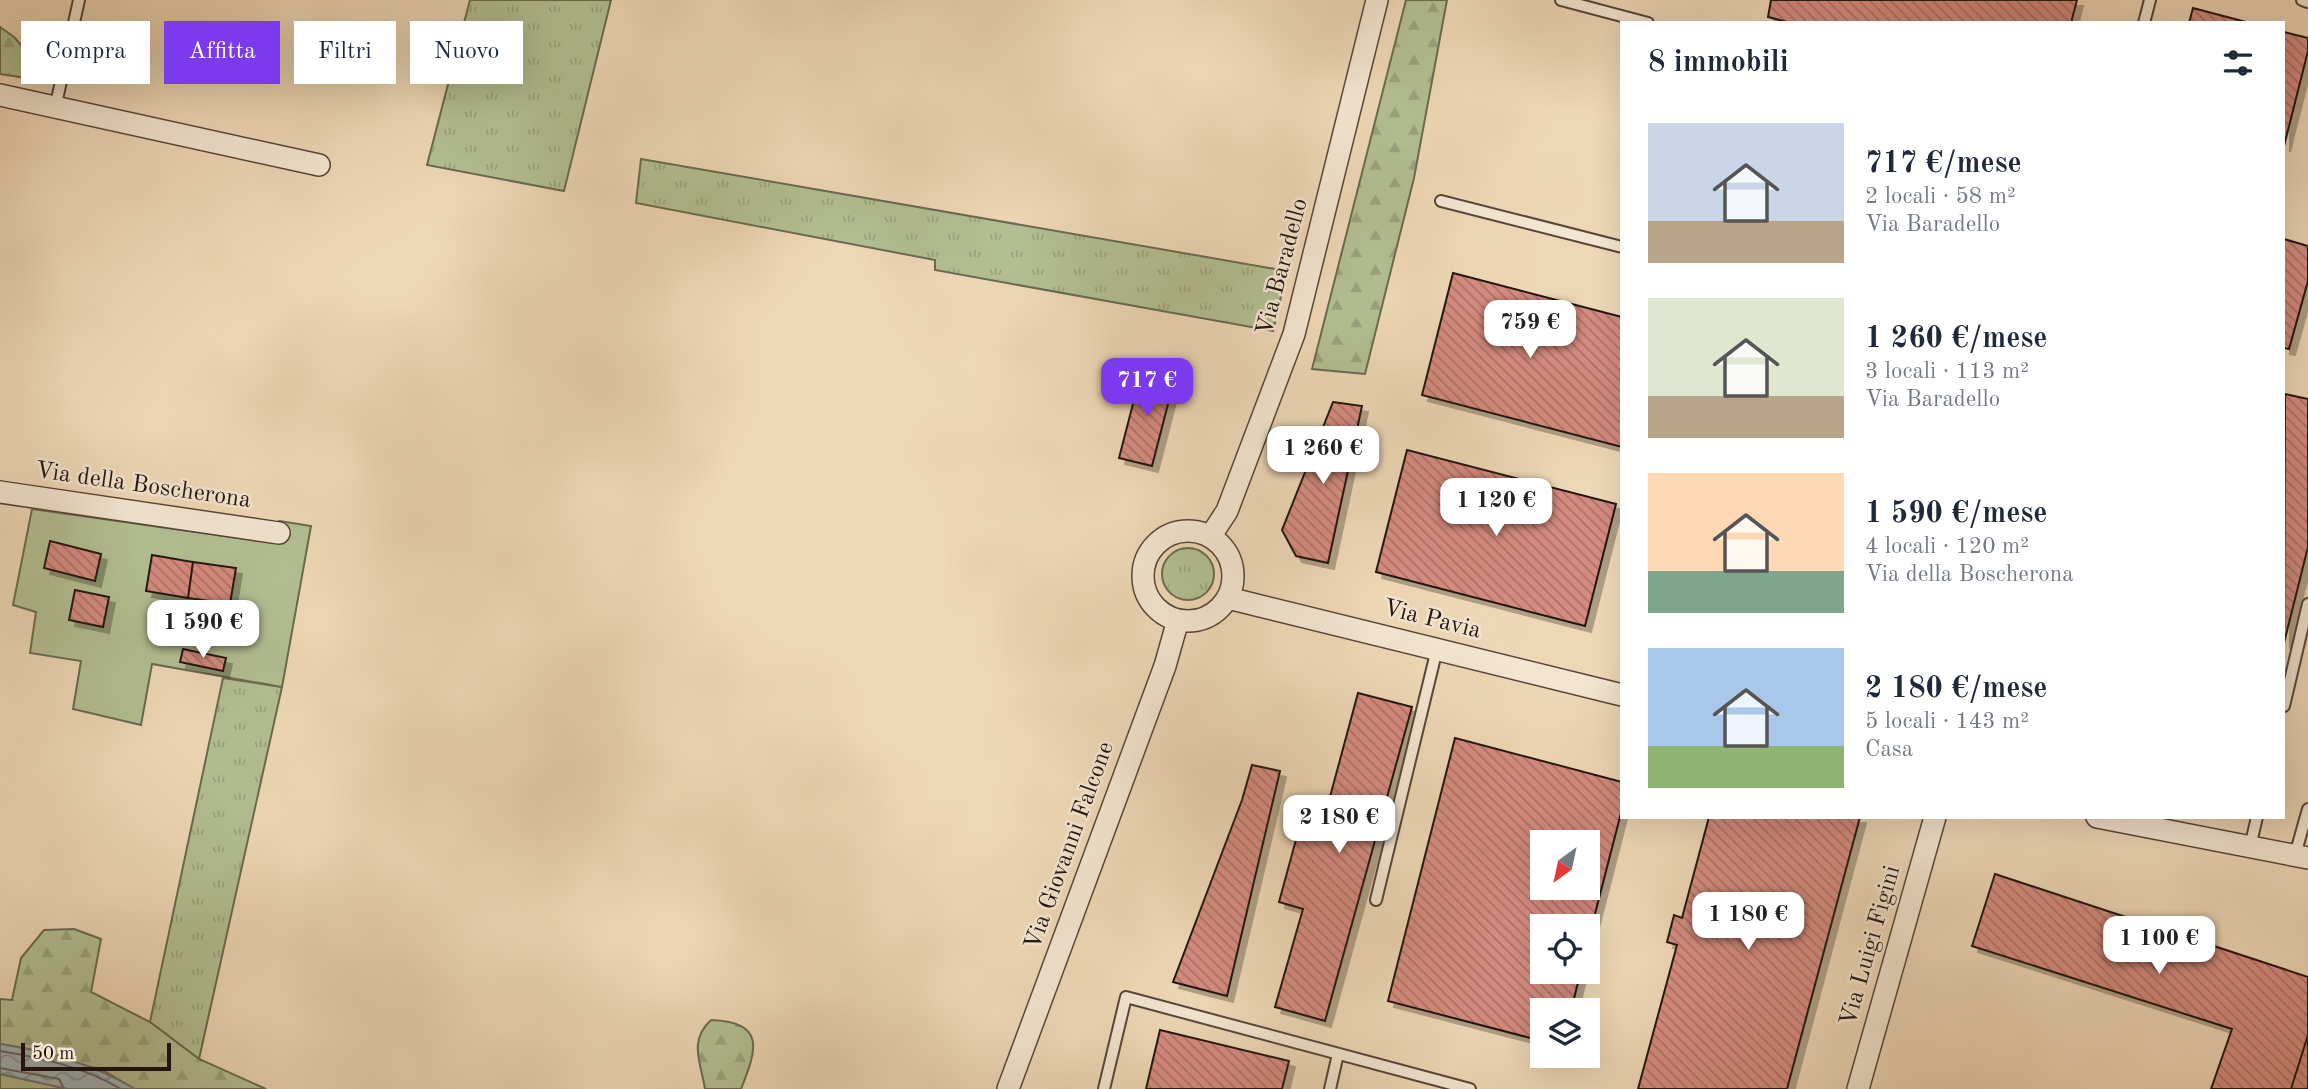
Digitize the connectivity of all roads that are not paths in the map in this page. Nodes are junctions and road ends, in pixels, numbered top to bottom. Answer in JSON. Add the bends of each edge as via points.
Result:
{"nodes":[{"id":1,"x":79,"y":0,"type":"edge"},
{"id":2,"x":1377,"y":0,"type":"edge"},
{"id":3,"x":1561,"y":0,"type":"edge"},
{"id":4,"x":2150,"y":0,"type":"edge"},
{"id":5,"x":2302,"y":0,"type":"edge"},
{"id":6,"x":2308,"y":2,"type":"edge"},
{"id":7,"x":1640,"y":21,"type":"edge"},
{"id":8,"x":2145,"y":21,"type":"edge"},
{"id":9,"x":0,"y":94,"type":"edge"},
{"id":10,"x":56,"y":104,"type":"junction"},
{"id":11,"x":319,"y":165,"type":"dead end"},
{"id":12,"x":1440,"y":201,"type":"dead end"},
{"id":13,"x":1620,"y":246,"type":"edge"},
{"id":14,"x":0,"y":492,"type":"edge"},
{"id":15,"x":279,"y":533,"type":"dead end"},
{"id":16,"x":1210,"y":537,"type":"junction"},
{"id":17,"x":1228,"y":598,"type":"junction"},
{"id":18,"x":2308,"y":604,"type":"edge"},
{"id":19,"x":1178,"y":620,"type":"junction"},
{"id":20,"x":1437,"y":649,"type":"junction"},
{"id":21,"x":1620,"y":695,"type":"edge"},
{"id":22,"x":2285,"y":702,"type":"edge"},
{"id":23,"x":2308,"y":809,"type":"edge"},
{"id":24,"x":1934,"y":819,"type":"edge"},
{"id":25,"x":2107,"y":819,"type":"edge"},
{"id":26,"x":2257,"y":819,"type":"edge"},
{"id":27,"x":2250,"y":847,"type":"junction"},
{"id":28,"x":2301,"y":857,"type":"edge"},
{"id":29,"x":1376,"y":900,"type":"dead end"},
{"id":30,"x":1338,"y":1054,"type":"junction"},
{"id":31,"x":1008,"y":1089,"type":"edge"},
{"id":32,"x":1104,"y":1089,"type":"edge"},
{"id":33,"x":1330,"y":1089,"type":"edge"},
{"id":34,"x":1469,"y":1089,"type":"edge"},
{"id":35,"x":1858,"y":1089,"type":"edge"}],
"edges":[{"from":1,"to":10,"type":"lane"},
{"from":2,"to":16,"type":"street","name":"Via Baradello","via":[[1294,334],[1227,511]]},
{"from":3,"to":7,"type":"lane"},
{"from":4,"to":8,"type":"lane"},
{"from":5,"to":6,"type":"lane"},
{"from":9,"to":10,"type":"street"},
{"from":10,"to":11,"type":"street"},
{"from":12,"to":13,"type":"lane"},
{"from":14,"to":15,"type":"street","name":"Via della Boscherona"},
{"from":16,"to":17,"type":"street","via":[[1229,557],[1233,578]]},
{"from":16,"to":19,"type":"street","via":[[1180,531],[1153,547],[1146,560],[1145,590],[1164,614]]},
{"from":17,"to":19,"type":"street","via":[[1207,617]]},
{"from":17,"to":20,"type":"street","name":"Via Pavia"},
{"from":18,"to":22,"type":"lane"},
{"from":19,"to":31,"type":"street","name":"Via Giovanni Falcone"},
{"from":20,"to":21,"type":"street","name":"Via Pavia"},
{"from":20,"to":29,"type":"lane"},
{"from":23,"to":28,"type":"lane"},
{"from":24,"to":35,"type":"street","name":"Via Luigi Figini"},
{"from":25,"to":27,"type":"street"},
{"from":26,"to":27,"type":"lane"},
{"from":27,"to":28,"type":"street"},
{"from":30,"to":32,"type":"lane","via":[[1126,997]]},
{"from":30,"to":33,"type":"lane"},
{"from":30,"to":34,"type":"lane"}]}
